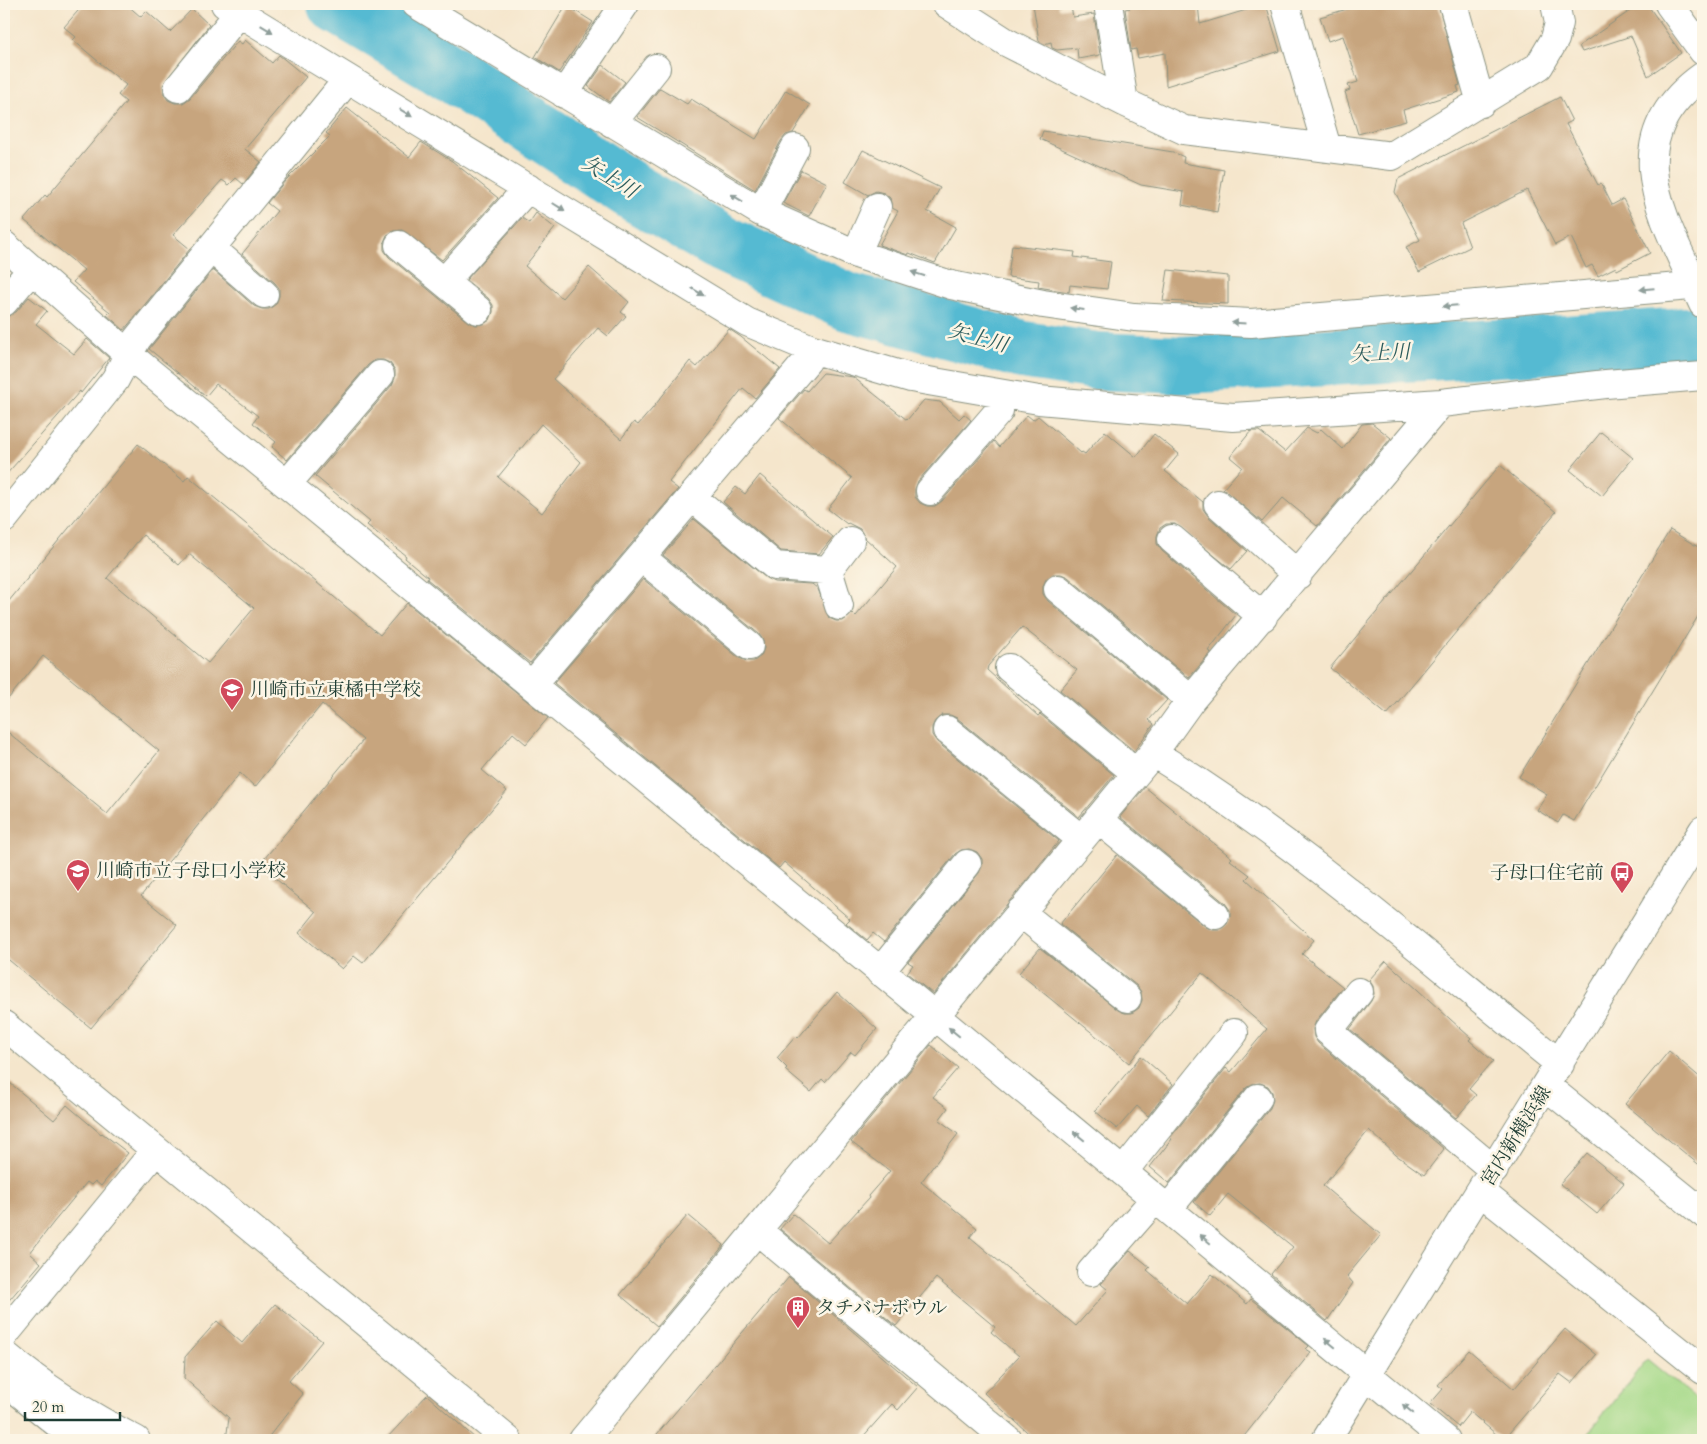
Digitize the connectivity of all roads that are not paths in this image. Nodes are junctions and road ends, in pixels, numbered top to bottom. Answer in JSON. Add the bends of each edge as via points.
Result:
{"nodes":[{"id":1,"x":416,"y":4,"type":"edge"},
{"id":2,"x":625,"y":4,"type":"edge"},
{"id":3,"x":947,"y":4,"type":"edge"},
{"id":4,"x":1108,"y":4,"type":"edge"},
{"id":5,"x":1286,"y":4,"type":"edge"},
{"id":6,"x":1453,"y":4,"type":"edge"},
{"id":7,"x":1555,"y":4,"type":"edge"},
{"id":8,"x":1669,"y":4,"type":"edge"},
{"id":9,"x":232,"y":8,"type":"edge"},
{"id":10,"x":1703,"y":51,"type":"edge"},
{"id":11,"x":656,"y":68,"type":"dead end"},
{"id":12,"x":348,"y":79,"type":"junction"},
{"id":13,"x":1699,"y":87,"type":"edge"},
{"id":14,"x":178,"y":88,"type":"dead end"},
{"id":15,"x":564,"y":94,"type":"junction"},
{"id":16,"x":1124,"y":102,"type":"junction"},
{"id":17,"x":1481,"y":103,"type":"junction"},
{"id":18,"x":612,"y":123,"type":"junction"},
{"id":19,"x":795,"y":148,"type":"dead end"},
{"id":20,"x":1327,"y":148,"type":"junction"},
{"id":21,"x":528,"y":188,"type":"junction"},
{"id":22,"x":877,"y":207,"type":"dead end"},
{"id":23,"x":761,"y":212,"type":"junction"},
{"id":24,"x":4,"y":245,"type":"edge"},
{"id":25,"x":399,"y":245,"type":"dead end"},
{"id":26,"x":211,"y":248,"type":"junction"},
{"id":27,"x":856,"y":254,"type":"junction"},
{"id":28,"x":32,"y":269,"type":"junction"},
{"id":29,"x":444,"y":282,"type":"junction"},
{"id":30,"x":1700,"y":292,"type":"edge"},
{"id":31,"x":264,"y":294,"type":"dead end"},
{"id":32,"x":4,"y":302,"type":"edge"},
{"id":33,"x":478,"y":310,"type":"dead end"},
{"id":34,"x":812,"y":349,"type":"junction"},
{"id":35,"x":129,"y":355,"type":"junction"},
{"id":36,"x":380,"y":375,"type":"dead end"},
{"id":37,"x":1703,"y":376,"type":"edge"},
{"id":38,"x":1000,"y":395,"type":"junction"},
{"id":39,"x":1441,"y":403,"type":"junction"},
{"id":40,"x":287,"y":484,"type":"junction"},
{"id":41,"x":930,"y":491,"type":"dead end"},
{"id":42,"x":692,"y":497,"type":"junction"},
{"id":43,"x":1218,"y":504,"type":"dead end"},
{"id":44,"x":4,"y":519,"type":"edge"},
{"id":45,"x":1172,"y":539,"type":"dead end"},
{"id":46,"x":850,"y":541,"type":"dead end"},
{"id":47,"x":641,"y":556,"type":"junction"},
{"id":48,"x":828,"y":570,"type":"junction"},
{"id":49,"x":1298,"y":575,"type":"junction"},
{"id":50,"x":1058,"y":589,"type":"dead end"},
{"id":51,"x":839,"y":606,"type":"dead end"},
{"id":52,"x":1263,"y":617,"type":"junction"},
{"id":53,"x":749,"y":646,"type":"dead end"},
{"id":54,"x":1010,"y":668,"type":"dead end"},
{"id":55,"x":532,"y":685,"type":"junction"},
{"id":56,"x":1191,"y":700,"type":"junction"},
{"id":57,"x":947,"y":730,"type":"dead end"},
{"id":58,"x":1144,"y":763,"type":"junction"},
{"id":59,"x":1089,"y":829,"type":"junction"},
{"id":60,"x":1703,"y":830,"type":"edge"},
{"id":61,"x":967,"y":864,"type":"dead end"},
{"id":62,"x":1020,"y":912,"type":"junction"},
{"id":63,"x":1215,"y":915,"type":"dead end"},
{"id":64,"x":880,"y":972,"type":"junction"},
{"id":65,"x":1359,"y":992,"type":"dead end"},
{"id":66,"x":1126,"y":998,"type":"dead end"},
{"id":67,"x":934,"y":1015,"type":"junction"},
{"id":68,"x":4,"y":1025,"type":"edge"},
{"id":69,"x":1234,"y":1033,"type":"dead end"},
{"id":70,"x":1553,"y":1075,"type":"junction"},
{"id":71,"x":1258,"y":1098,"type":"dead end"},
{"id":72,"x":156,"y":1150,"type":"junction"},
{"id":73,"x":1123,"y":1172,"type":"junction"},
{"id":74,"x":1488,"y":1181,"type":"junction"},
{"id":75,"x":1162,"y":1204,"type":"junction"},
{"id":76,"x":1703,"y":1213,"type":"edge"},
{"id":77,"x":757,"y":1230,"type":"junction"},
{"id":78,"x":1091,"y":1272,"type":"dead end"},
{"id":79,"x":4,"y":1335,"type":"edge"},
{"id":80,"x":4,"y":1354,"type":"edge"},
{"id":81,"x":1703,"y":1370,"type":"edge"},
{"id":82,"x":1368,"y":1374,"type":"junction"},
{"id":83,"x":4,"y":1380,"type":"edge"},
{"id":84,"x":86,"y":1440,"type":"edge"},
{"id":85,"x":136,"y":1440,"type":"edge"},
{"id":86,"x":508,"y":1440,"type":"edge"},
{"id":87,"x":583,"y":1440,"type":"edge"},
{"id":88,"x":1008,"y":1440,"type":"edge"},
{"id":89,"x":1326,"y":1440,"type":"edge"},
{"id":90,"x":1446,"y":1440,"type":"edge"}],
"edges":[{"from":1,"to":15,"type":"street"},
{"from":2,"to":15,"type":"street"},
{"from":3,"to":16,"type":"street","via":[[1006,42]]},
{"from":4,"to":16,"type":"street"},
{"from":5,"to":20,"type":"street"},
{"from":6,"to":17,"type":"street"},
{"from":7,"to":17,"type":"street","via":[[1559,23],[1557,31],[1539,66]]},
{"from":8,"to":10,"type":"street"},
{"from":9,"to":12,"type":"street","one_way":true},
{"from":9,"to":14,"type":"street"},
{"from":11,"to":18,"type":"street"},
{"from":12,"to":21,"type":"street","one_way":true},
{"from":12,"to":26,"type":"street"},
{"from":13,"to":30,"type":"street","via":[[1673,103],[1662,119],[1652,150],[1652,168],[1667,228]]},
{"from":15,"to":18,"type":"street"},
{"from":16,"to":20,"type":"street","via":[[1184,130]]},
{"from":17,"to":20,"type":"street","via":[[1392,156]]},
{"from":23,"to":18,"type":"street","one_way":true},
{"from":19,"to":23,"type":"street"},
{"from":21,"to":29,"type":"street"},
{"from":21,"to":34,"type":"street","one_way":true,"via":[[747,322]]},
{"from":22,"to":27,"type":"street"},
{"from":23,"to":27,"type":"street"},
{"from":24,"to":28,"type":"street"},
{"from":25,"to":29,"type":"street"},
{"from":26,"to":31,"type":"street"},
{"from":26,"to":35,"type":"street","via":[[137,339]]},
{"from":30,"to":27,"type":"street","one_way":true,"via":[[1251,323],[1134,317],[1043,304],[951,285]]},
{"from":28,"to":32,"type":"street"},
{"from":28,"to":35,"type":"street"},
{"from":29,"to":33,"type":"street"},
{"from":34,"to":38,"type":"street","via":[[911,378]]},
{"from":34,"to":42,"type":"street","via":[[807,361]]},
{"from":35,"to":40,"type":"street"},
{"from":35,"to":44,"type":"street","via":[[115,380]]},
{"from":36,"to":40,"type":"street"},
{"from":37,"to":39,"type":"street"},
{"from":38,"to":39,"type":"street","via":[[1233,417]]},
{"from":38,"to":41,"type":"street","via":[[999,411]]},
{"from":39,"to":49,"type":"street"},
{"from":40,"to":55,"type":"street"},
{"from":42,"to":47,"type":"street"},
{"from":42,"to":48,"type":"street","via":[[775,566]]},
{"from":43,"to":49,"type":"street"},
{"from":45,"to":52,"type":"street"},
{"from":46,"to":48,"type":"street"},
{"from":47,"to":53,"type":"street"},
{"from":47,"to":55,"type":"street"},
{"from":48,"to":51,"type":"street"},
{"from":49,"to":52,"type":"street"},
{"from":50,"to":56,"type":"street"},
{"from":52,"to":56,"type":"street"},
{"from":54,"to":58,"type":"street"},
{"from":55,"to":64,"type":"street"},
{"from":56,"to":58,"type":"street"},
{"from":57,"to":59,"type":"street"},
{"from":58,"to":59,"type":"street"},
{"from":58,"to":70,"type":"street","via":[[1210,787],[1277,835]]},
{"from":59,"to":62,"type":"street"},
{"from":59,"to":63,"type":"street"},
{"from":60,"to":70,"type":"street","name":"宮内新横浜線"},
{"from":61,"to":64,"type":"street"},
{"from":62,"to":66,"type":"street"},
{"from":62,"to":67,"type":"street"},
{"from":64,"to":67,"type":"street"},
{"from":65,"to":74,"type":"street","via":[[1328,1031]]},
{"from":73,"to":67,"type":"street","one_way":true},
{"from":67,"to":77,"type":"street"},
{"from":68,"to":72,"type":"street"},
{"from":69,"to":73,"type":"street"},
{"from":70,"to":74,"type":"street","name":"宮内新横浜線"},
{"from":70,"to":76,"type":"street"},
{"from":71,"to":75,"type":"street"},
{"from":72,"to":79,"type":"street"},
{"from":72,"to":86,"type":"street"},
{"from":73,"to":75,"type":"street"},
{"from":74,"to":81,"type":"street"},
{"from":74,"to":82,"type":"street","name":"宮内新横浜線"},
{"from":75,"to":78,"type":"street"},
{"from":82,"to":75,"type":"street","one_way":true},
{"from":77,"to":87,"type":"street"},
{"from":77,"to":88,"type":"street"},
{"from":80,"to":85,"type":"street","via":[[58,1395]]},
{"from":82,"to":89,"type":"street","name":"宮内新横浜線"},
{"from":90,"to":82,"type":"street","one_way":true},
{"from":83,"to":84,"type":"street","via":[[64,1428]]}]}
